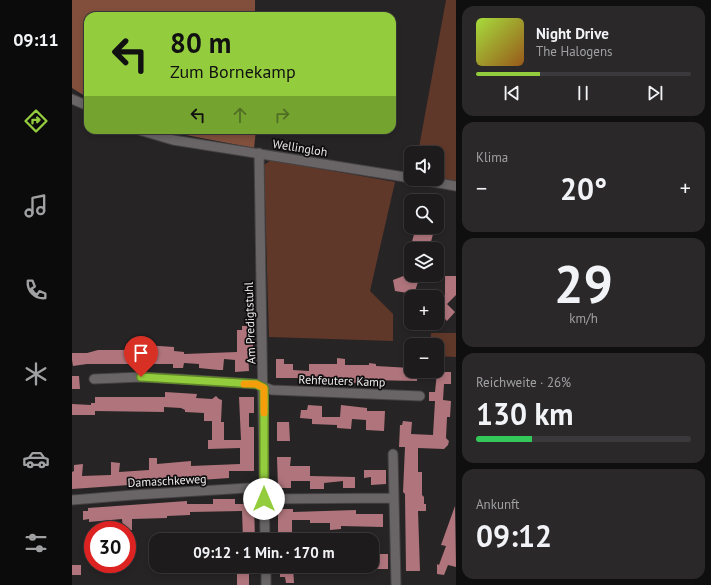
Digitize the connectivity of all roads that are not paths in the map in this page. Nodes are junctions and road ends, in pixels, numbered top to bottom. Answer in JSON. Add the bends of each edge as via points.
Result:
{"nodes":[{"id":1,"x":72,"y":99,"type":"edge"},
{"id":2,"x":84,"y":104,"type":"edge"},
{"id":3,"x":153,"y":134,"type":"edge"},
{"id":4,"x":259,"y":153,"type":"junction"},
{"id":5,"x":404,"y":177,"type":"edge"},
{"id":6,"x":444,"y":184,"type":"edge"},
{"id":7,"x":456,"y":186,"type":"edge"},
{"id":8,"x":94,"y":379,"type":"dead end"},
{"id":9,"x":264,"y":388,"type":"junction"},
{"id":10,"x":420,"y":396,"type":"dead end"},
{"id":11,"x":393,"y":454,"type":"dead end"},
{"id":12,"x":264,"y":487,"type":"junction"},
{"id":13,"x":394,"y":498,"type":"junction"},
{"id":14,"x":264,"y":499,"type":"junction"},
{"id":15,"x":72,"y":500,"type":"edge"},
{"id":16,"x":265,"y":533,"type":"edge"},
{"id":17,"x":266,"y":573,"type":"edge"},
{"id":18,"x":266,"y":585,"type":"edge"},
{"id":19,"x":396,"y":585,"type":"edge"}],
"edges":[{"from":1,"to":2,"type":"street"},
{"from":3,"to":4,"type":"street","name":"Wellingloh","via":[[173,140]]},
{"from":4,"to":5,"type":"street","name":"Wellingloh"},
{"from":4,"to":9,"type":"street","name":"Am Predigtstuhl"},
{"from":6,"to":7,"type":"street"},
{"from":8,"to":9,"type":"street","name":"Rehfeuters Kamp","via":[[141,377],[256,384]]},
{"from":9,"to":10,"type":"street","name":"Rehfeuters Kamp"},
{"from":9,"to":12,"type":"street","name":"Am Predigtstuhl"},
{"from":11,"to":13,"type":"street"},
{"from":12,"to":14,"type":"street","name":"Am Predigtstuhl"},
{"from":12,"to":15,"type":"street","name":"Damaschkeweg"},
{"from":13,"to":14,"type":"street"},
{"from":13,"to":19,"type":"street"},
{"from":14,"to":16,"type":"street","name":"Am Predigtstuhl"},
{"from":17,"to":18,"type":"street"}]}
